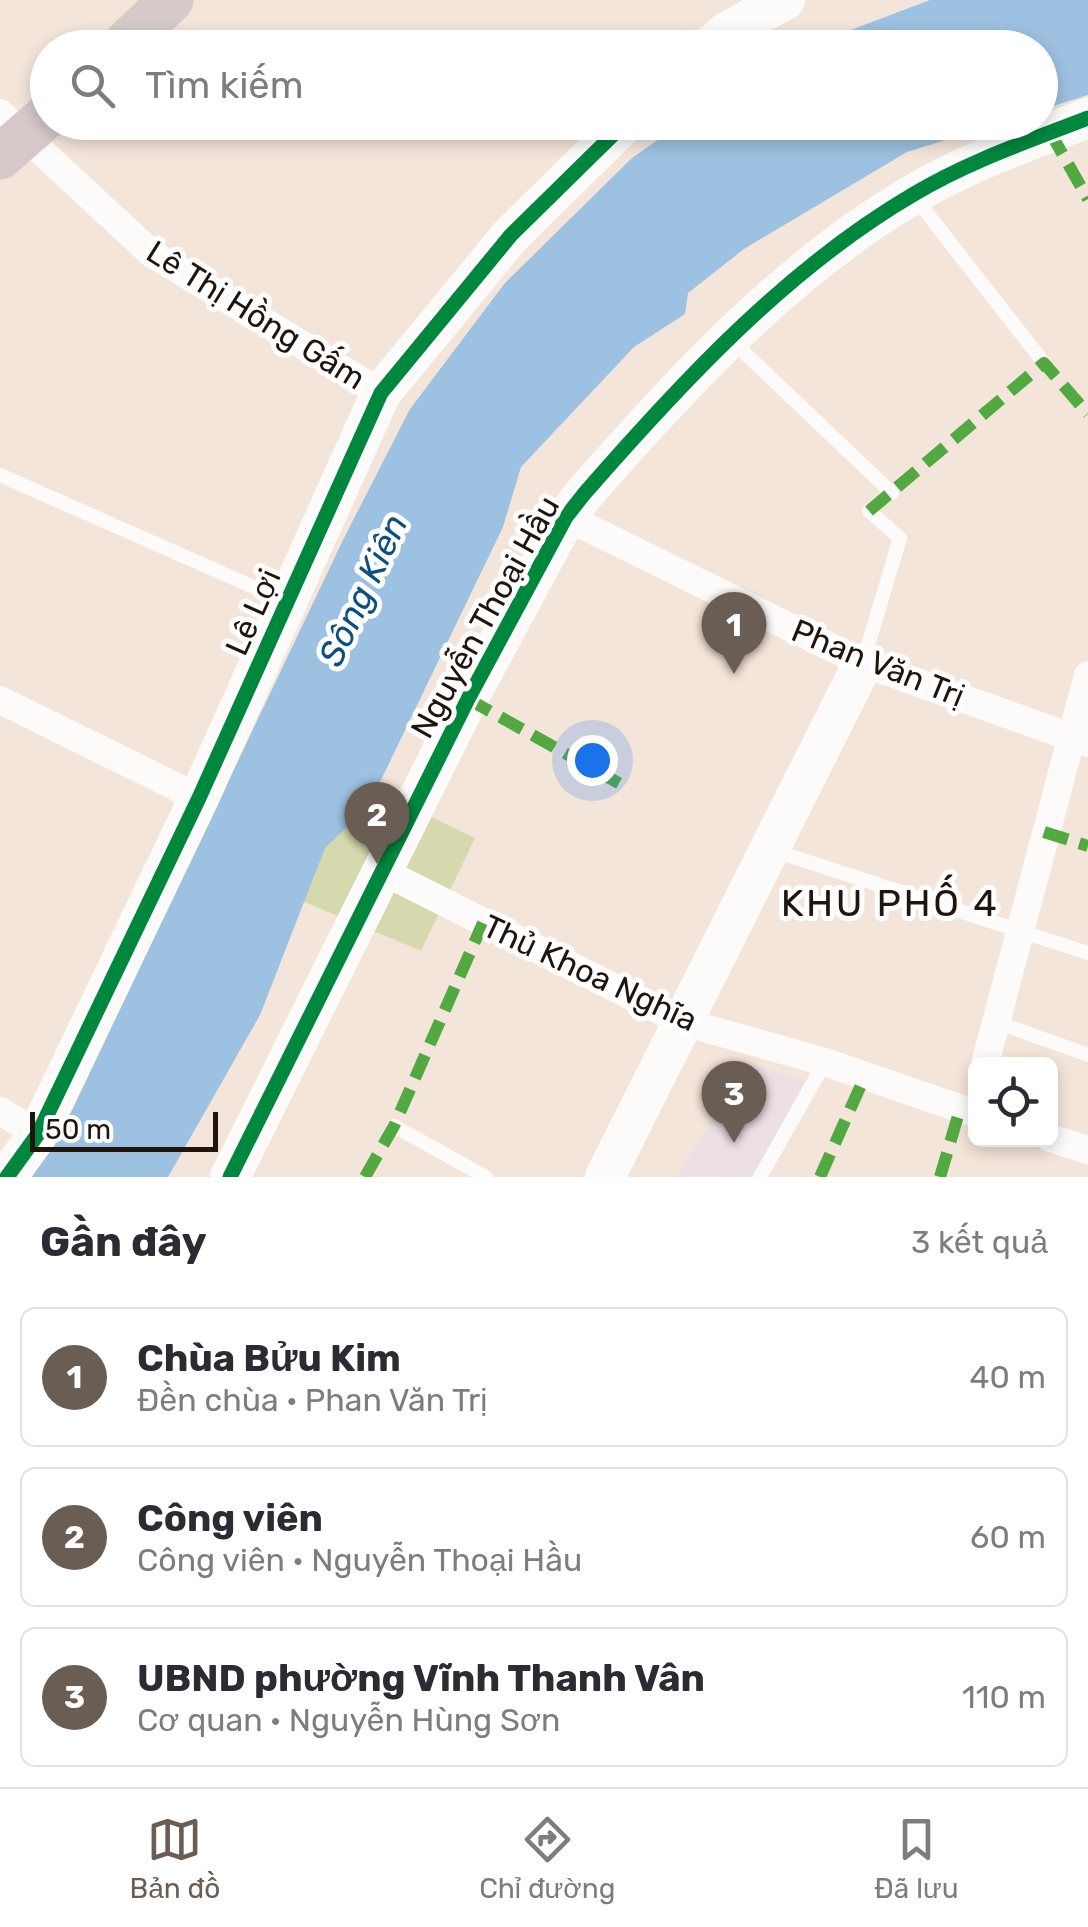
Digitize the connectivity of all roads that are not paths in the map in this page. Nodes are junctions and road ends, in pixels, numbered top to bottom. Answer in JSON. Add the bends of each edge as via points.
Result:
{"nodes":[{"id":1,"x":171,"y":0,"type":"edge"},
{"id":2,"x":785,"y":0,"type":"edge"},
{"id":3,"x":140,"y":30,"type":"edge"},
{"id":4,"x":730,"y":30,"type":"edge"},
{"id":5,"x":1088,"y":118,"type":"edge"},
{"id":6,"x":1058,"y":129,"type":"edge"},
{"id":7,"x":18,"y":131,"type":"edge"},
{"id":8,"x":608,"y":140,"type":"edge"},
{"id":9,"x":1030,"y":140,"type":"edge"},
{"id":10,"x":912,"y":194,"type":"junction"},
{"id":11,"x":730,"y":340,"type":"junction"},
{"id":12,"x":1044,"y":364,"type":"dead end"},
{"id":13,"x":381,"y":393,"type":"junction"},
{"id":14,"x":0,"y":475,"type":"edge"},
{"id":15,"x":892,"y":493,"type":"dead end"},
{"id":16,"x":869,"y":511,"type":"dead end"},
{"id":17,"x":566,"y":517,"type":"junction"},
{"id":18,"x":287,"y":602,"type":"junction"},
{"id":19,"x":863,"y":663,"type":"junction"},
{"id":20,"x":1088,"y":675,"type":"edge"},
{"id":21,"x":0,"y":700,"type":"edge"},
{"id":22,"x":1078,"y":739,"type":"edge"},
{"id":23,"x":199,"y":798,"type":"junction"},
{"id":24,"x":769,"y":850,"type":"junction"},
{"id":25,"x":382,"y":871,"type":"junction"},
{"id":26,"x":1020,"y":928,"type":"junction"},
{"id":27,"x":1088,"y":953,"type":"edge"},
{"id":28,"x":683,"y":1022,"type":"junction"},
{"id":29,"x":996,"y":1022,"type":"junction"},
{"id":30,"x":1088,"y":1055,"type":"edge"},
{"id":31,"x":987,"y":1057,"type":"edge"},
{"id":32,"x":826,"y":1062,"type":"junction"},
{"id":33,"x":968,"y":1108,"type":"edge"},
{"id":34,"x":0,"y":1111,"type":"edge"},
{"id":35,"x":394,"y":1126,"type":"dead end"},
{"id":36,"x":38,"y":1134,"type":"junction"},
{"id":37,"x":1058,"y":1141,"type":"edge"},
{"id":38,"x":1088,"y":1150,"type":"edge"},
{"id":39,"x":7,"y":1177,"type":"edge"},
{"id":40,"x":230,"y":1177,"type":"edge"},
{"id":41,"x":486,"y":1177,"type":"edge"},
{"id":42,"x":605,"y":1177,"type":"edge"},
{"id":43,"x":760,"y":1177,"type":"edge"}],
"edges":[{"from":1,"to":3,"type":"main road"},
{"from":2,"to":4,"type":"street"},
{"from":5,"to":6,"type":"street","name":"Nguyễn Thoại Hầu"},
{"from":7,"to":13,"type":"street","name":"Lê Thị Hồng Gấm","via":[[151,253]]},
{"from":8,"to":13,"type":"street","name":"Lê Lợi","via":[[511,235]]},
{"from":9,"to":10,"type":"street","name":"Nguyễn Thoại Hầu"},
{"from":10,"to":11,"type":"street","name":"Nguyễn Thoại Hầu","via":[[783,289]]},
{"from":10,"to":12,"type":"lane"},
{"from":11,"to":15,"type":"lane"},
{"from":11,"to":17,"type":"street","name":"Nguyễn Thoại Hầu"},
{"from":13,"to":18,"type":"street","name":"Lê Lợi"},
{"from":14,"to":18,"type":"lane"},
{"from":16,"to":19,"type":"lane","via":[[900,538]]},
{"from":17,"to":19,"type":"street","name":"Phan Văn Trị"},
{"from":17,"to":25,"type":"street","name":"Nguyễn Thoại Hầu"},
{"from":18,"to":23,"type":"street","name":"Lê Lợi"},
{"from":19,"to":22,"type":"street","name":"Phan Văn Trị"},
{"from":19,"to":24,"type":"street"},
{"from":20,"to":22,"type":"street"},
{"from":21,"to":23,"type":"street"},
{"from":22,"to":26,"type":"street"},
{"from":23,"to":36,"type":"street","name":"Lê Lợi"},
{"from":24,"to":26,"type":"lane"},
{"from":24,"to":28,"type":"street"},
{"from":25,"to":28,"type":"street","name":"Thủ Khoa Nghĩa"},
{"from":25,"to":40,"type":"street","name":"Nguyễn Thoại Hầu"},
{"from":26,"to":27,"type":"lane"},
{"from":26,"to":29,"type":"street"},
{"from":28,"to":32,"type":"street","name":"Thủ Khoa Nghĩa"},
{"from":28,"to":42,"type":"street"},
{"from":29,"to":30,"type":"lane"},
{"from":29,"to":31,"type":"street"},
{"from":32,"to":33,"type":"street","name":"Thủ Khoa Nghĩa"},
{"from":32,"to":43,"type":"lane"},
{"from":34,"to":36,"type":"street"},
{"from":35,"to":41,"type":"lane"},
{"from":36,"to":39,"type":"street","name":"Lê Lợi"},
{"from":37,"to":38,"type":"street"}]}
